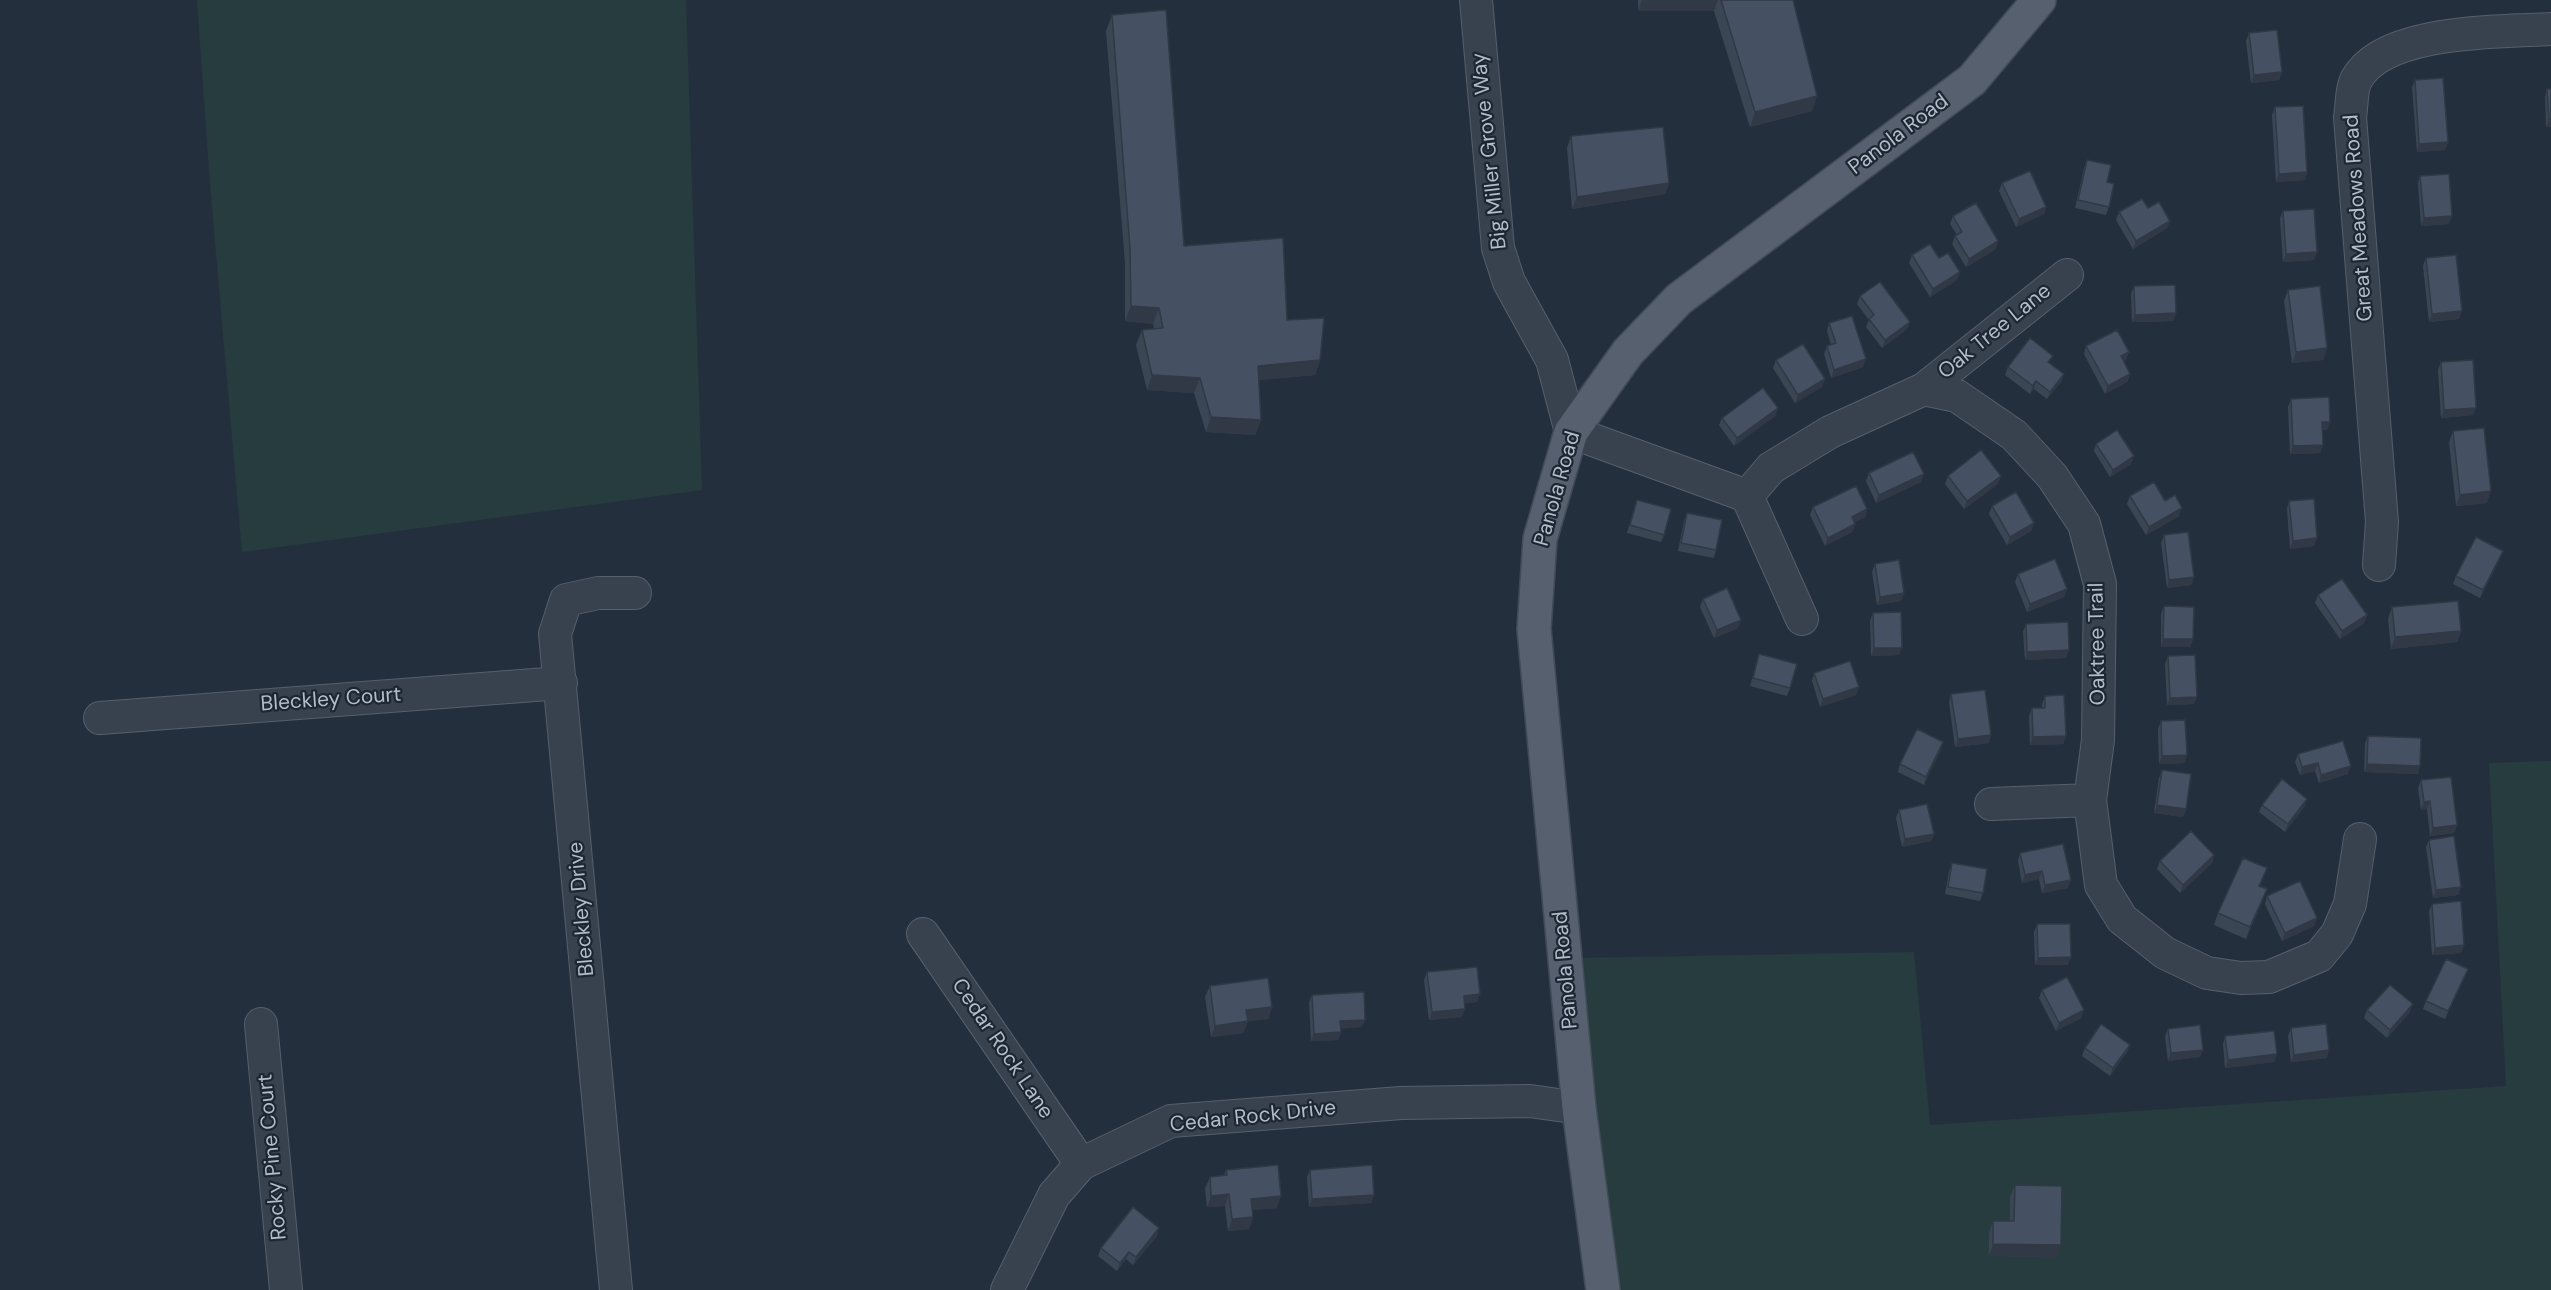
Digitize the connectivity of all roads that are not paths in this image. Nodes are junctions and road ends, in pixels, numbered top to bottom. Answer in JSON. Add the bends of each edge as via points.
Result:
{"nodes":[{"id":1,"x":1476,"y":0,"type":"edge"},
{"id":2,"x":2039,"y":0,"type":"edge"},
{"id":3,"x":2551,"y":29,"type":"edge"},
{"id":4,"x":2067,"y":275,"type":"dead end"},
{"id":5,"x":1552,"y":360,"type":"junction"},
{"id":6,"x":1607,"y":382,"type":"junction"},
{"id":7,"x":1924,"y":389,"type":"junction"},
{"id":8,"x":1570,"y":432,"type":"junction"},
{"id":9,"x":1747,"y":496,"type":"junction"},
{"id":10,"x":2379,"y":565,"type":"dead end"},
{"id":11,"x":635,"y":593,"type":"dead end"},
{"id":12,"x":1802,"y":619,"type":"dead end"},
{"id":13,"x":561,"y":683,"type":"junction"},
{"id":14,"x":100,"y":718,"type":"dead end"},
{"id":15,"x":2090,"y":800,"type":"junction"},
{"id":16,"x":1991,"y":804,"type":"dead end"},
{"id":17,"x":2360,"y":838,"type":"dead end"},
{"id":18,"x":923,"y":934,"type":"dead end"},
{"id":19,"x":261,"y":1024,"type":"dead end"},
{"id":20,"x":1580,"y":1108,"type":"junction"},
{"id":21,"x":1081,"y":1164,"type":"junction"},
{"id":22,"x":286,"y":1290,"type":"edge"},
{"id":23,"x":616,"y":1290,"type":"edge"},
{"id":24,"x":1007,"y":1290,"type":"edge"},
{"id":25,"x":1603,"y":1290,"type":"edge"}],
"edges":[{"from":1,"to":5,"type":"street","name":"Big Miller Grove Way","via":[[1498,248],[1509,282]]},
{"from":2,"to":6,"type":"main road","name":"Panola Road","via":[[1972,80],[1679,299],[1628,352]]},
{"from":3,"to":10,"type":"street","name":"Great Meadows Road","via":[[2475,34],[2405,45],[2375,58],[2355,81],[2350,117],[2382,522]]},
{"from":4,"to":7,"type":"street","name":"Oak Tree Lane"},
{"from":5,"to":6,"type":"street","via":[[1584,381]]},
{"from":5,"to":8,"type":"street","name":"Big Miller Grove Way"},
{"from":6,"to":8,"type":"main road","name":"Panola Road"},
{"from":7,"to":9,"type":"street","via":[[1830,432],[1771,468]]},
{"from":7,"to":15,"type":"street","name":"Oaktree Trail","via":[[1957,396],[2014,435],[2052,476],[2084,524],[2100,584],[2098,740]]},
{"from":8,"to":9,"type":"street"},
{"from":8,"to":20,"type":"main road","name":"Panola Road","via":[[1540,539],[1534,629]]},
{"from":9,"to":12,"type":"street"},
{"from":11,"to":13,"type":"street","name":"Bleckley Drive","via":[[598,592],[566,600],[555,634]]},
{"from":13,"to":14,"type":"street","name":"Bleckley Court"},
{"from":13,"to":23,"type":"street","name":"Bleckley Drive"},
{"from":15,"to":16,"type":"street"},
{"from":15,"to":17,"type":"street","name":"Oaktree Trail","via":[[2101,885],[2122,919],[2165,953],[2207,973],[2241,978],[2269,977],[2319,956],[2337,934],[2350,904]]},
{"from":18,"to":21,"type":"street","name":"Cedar Rock Lane"},
{"from":19,"to":22,"type":"street","name":"Rocky Pine Court"},
{"from":20,"to":21,"type":"street","name":"Cedar Rock Drive","via":[[1530,1101],[1401,1103],[1171,1121]]},
{"from":20,"to":25,"type":"main road","name":"Panola Road"},
{"from":21,"to":24,"type":"street","name":"Cedar Rock Drive","via":[[1054,1195]]}]}
